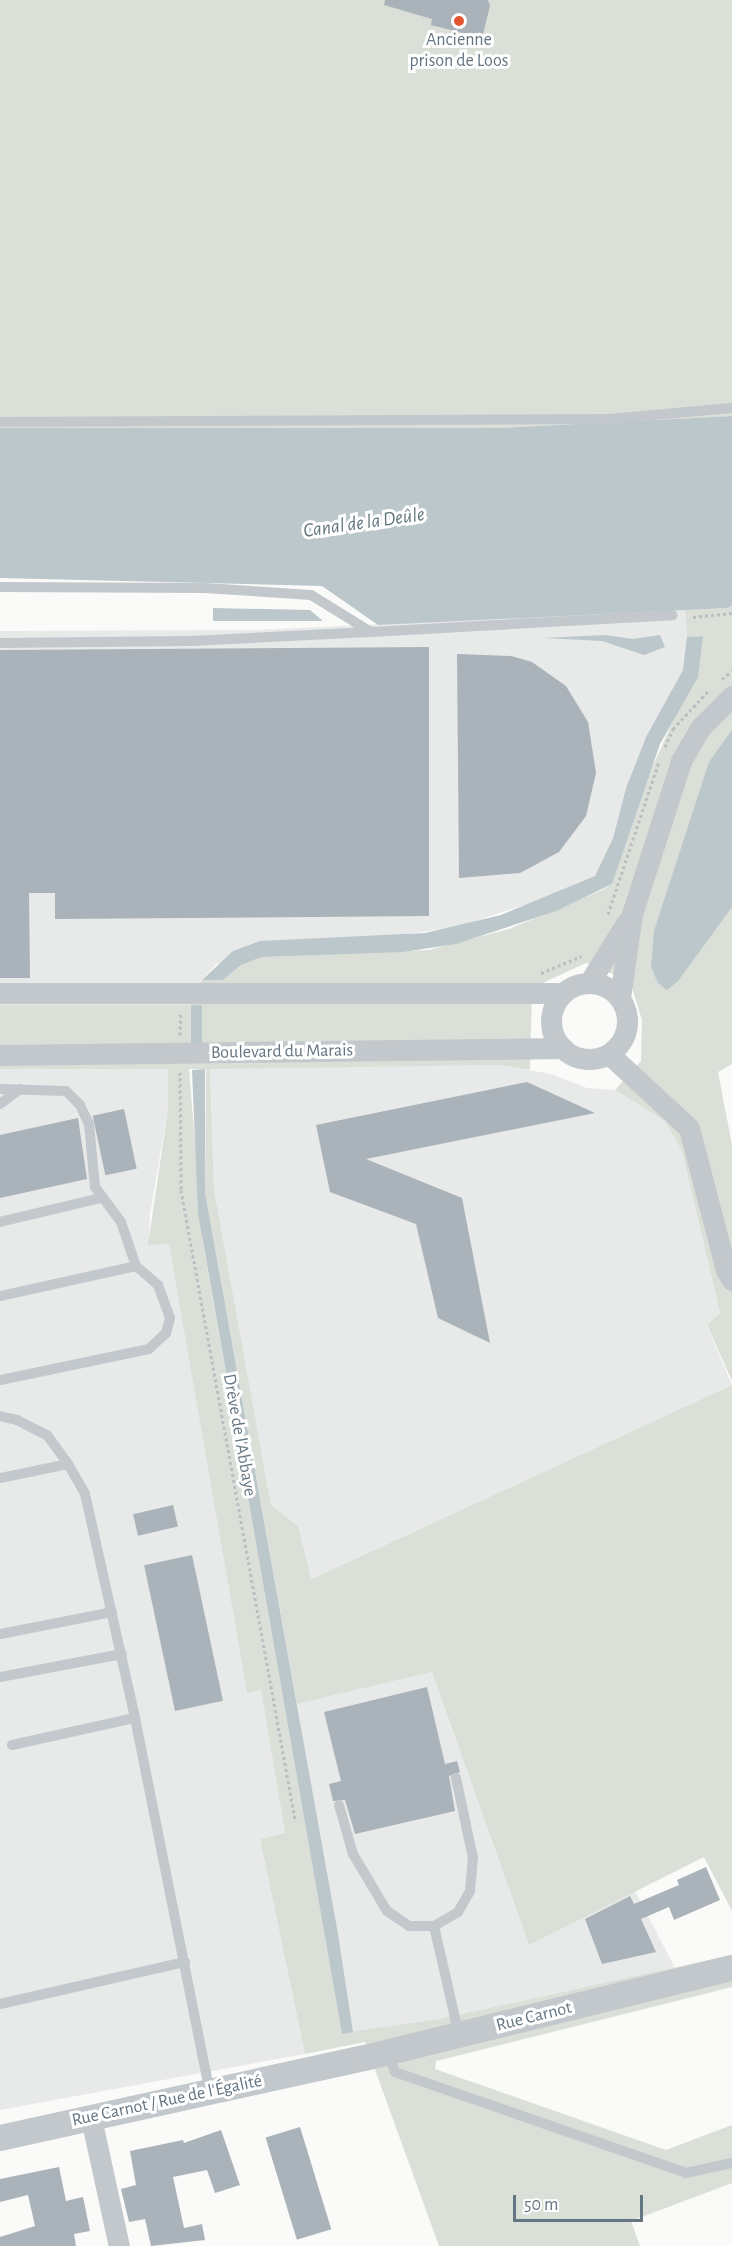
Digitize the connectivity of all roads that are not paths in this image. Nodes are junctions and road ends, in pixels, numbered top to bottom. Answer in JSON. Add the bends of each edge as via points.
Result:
{"nodes":[{"id":1,"x":732,"y":408,"type":"edge"},
{"id":2,"x":0,"y":422,"type":"edge"},
{"id":3,"x":0,"y":587,"type":"edge"},
{"id":4,"x":673,"y":615,"type":"dead end"},
{"id":5,"x":371,"y":632,"type":"junction"},
{"id":6,"x":0,"y":643,"type":"edge"},
{"id":7,"x":732,"y":696,"type":"edge"},
{"id":8,"x":632,"y":914,"type":"junction"},
{"id":9,"x":589,"y":983,"type":"junction"},
{"id":10,"x":0,"y":993,"type":"edge"},
{"id":11,"x":563,"y":993,"type":"junction"},
{"id":12,"x":620,"y":998,"type":"junction"},
{"id":13,"x":563,"y":1048,"type":"junction"},
{"id":14,"x":609,"y":1054,"type":"junction"},
{"id":15,"x":0,"y":1055,"type":"edge"},
{"id":16,"x":0,"y":1089,"type":"edge"},
{"id":17,"x":20,"y":1089,"type":"junction"},
{"id":18,"x":0,"y":1104,"type":"edge"},
{"id":19,"x":101,"y":1198,"type":"junction"},
{"id":20,"x":0,"y":1222,"type":"edge"},
{"id":21,"x":136,"y":1266,"type":"junction"},
{"id":22,"x":732,"y":1280,"type":"edge"},
{"id":23,"x":0,"y":1296,"type":"edge"},
{"id":24,"x":0,"y":1380,"type":"edge"},
{"id":25,"x":0,"y":1416,"type":"edge"},
{"id":26,"x":68,"y":1464,"type":"junction"},
{"id":27,"x":0,"y":1478,"type":"edge"},
{"id":28,"x":112,"y":1612,"type":"junction"},
{"id":29,"x":0,"y":1634,"type":"edge"},
{"id":30,"x":122,"y":1654,"type":"junction"},
{"id":31,"x":0,"y":1677,"type":"edge"},
{"id":32,"x":135,"y":1718,"type":"junction"},
{"id":33,"x":12,"y":1745,"type":"dead end"},
{"id":34,"x":456,"y":1778,"type":"dead end"},
{"id":35,"x":339,"y":1805,"type":"dead end"},
{"id":36,"x":434,"y":1926,"type":"junction"},
{"id":37,"x":185,"y":1962,"type":"junction"},
{"id":38,"x":732,"y":1968,"type":"edge"},
{"id":39,"x":0,"y":2004,"type":"edge"},
{"id":40,"x":459,"y":2036,"type":"junction"},
{"id":41,"x":387,"y":2052,"type":"junction"},
{"id":42,"x":335,"y":2064,"type":"joint"},
{"id":43,"x":210,"y":2092,"type":"junction"},
{"id":44,"x":91,"y":2118,"type":"junction"},
{"id":45,"x":0,"y":2138,"type":"edge"},
{"id":46,"x":732,"y":2163,"type":"edge"},
{"id":47,"x":119,"y":2246,"type":"edge"}],
"edges":[{"from":1,"to":2,"type":"lane","via":[[609,419]]},
{"from":3,"to":5,"type":"lane","via":[[204,588],[311,595]]},
{"from":4,"to":5,"type":"lane"},
{"from":5,"to":6,"type":"lane","via":[[191,641]]},
{"from":7,"to":8,"type":"street","via":[[708,718],[687,749]]},
{"from":8,"to":9,"type":"street"},
{"from":8,"to":12,"type":"street"},
{"from":9,"to":11,"type":"street"},
{"from":9,"to":12,"type":"street","via":[[601,985]]},
{"from":10,"to":11,"type":"street"},
{"from":11,"to":13,"type":"street","via":[[555,1003],[552,1027]]},
{"from":12,"to":14,"type":"street","via":[[626,1010],[626,1028],[618,1046]]},
{"from":13,"to":14,"type":"street","via":[[585,1059]]},
{"from":13,"to":15,"type":"street","name":"Boulevard du Marais"},
{"from":14,"to":22,"type":"street","via":[[689,1128],[726,1270]]},
{"from":16,"to":17,"type":"lane"},
{"from":17,"to":18,"type":"lane"},
{"from":17,"to":19,"type":"lane","via":[[66,1091],[80,1105],[89,1124],[92,1170]]},
{"from":19,"to":20,"type":"lane"},
{"from":19,"to":21,"type":"lane","via":[[121,1222]]},
{"from":21,"to":23,"type":"lane"},
{"from":21,"to":24,"type":"lane","via":[[158,1285],[168,1305],[170,1318],[158,1343],[149,1349]]},
{"from":25,"to":26,"type":"lane","via":[[47,1435]]},
{"from":26,"to":27,"type":"lane"},
{"from":26,"to":28,"type":"lane","via":[[85,1494]]},
{"from":28,"to":29,"type":"lane"},
{"from":28,"to":30,"type":"lane"},
{"from":30,"to":31,"type":"lane"},
{"from":30,"to":32,"type":"lane"},
{"from":32,"to":33,"type":"lane"},
{"from":32,"to":37,"type":"lane"},
{"from":34,"to":36,"type":"lane","via":[[472,1858],[470,1891],[458,1912]]},
{"from":35,"to":36,"type":"lane","via":[[352,1854],[387,1911],[409,1926]]},
{"from":36,"to":40,"type":"lane"},
{"from":37,"to":39,"type":"lane"},
{"from":37,"to":43,"type":"lane"},
{"from":38,"to":40,"type":"street","name":"Rue Carnot"},
{"from":40,"to":41,"type":"street","name":"Rue Carnot"},
{"from":41,"to":42,"type":"street","name":"Rue Carnot"},
{"from":41,"to":46,"type":"lane","via":[[394,2072],[686,2173]]},
{"from":42,"to":43,"type":"street","name":"Rue Carnot / Rue de l'Égalité"},
{"from":43,"to":44,"type":"street","name":"Rue Carnot / Rue de l'Égalité"},
{"from":44,"to":45,"type":"street","name":"Rue Carnot / Rue de l'Égalité"},
{"from":44,"to":47,"type":"street"}]}
